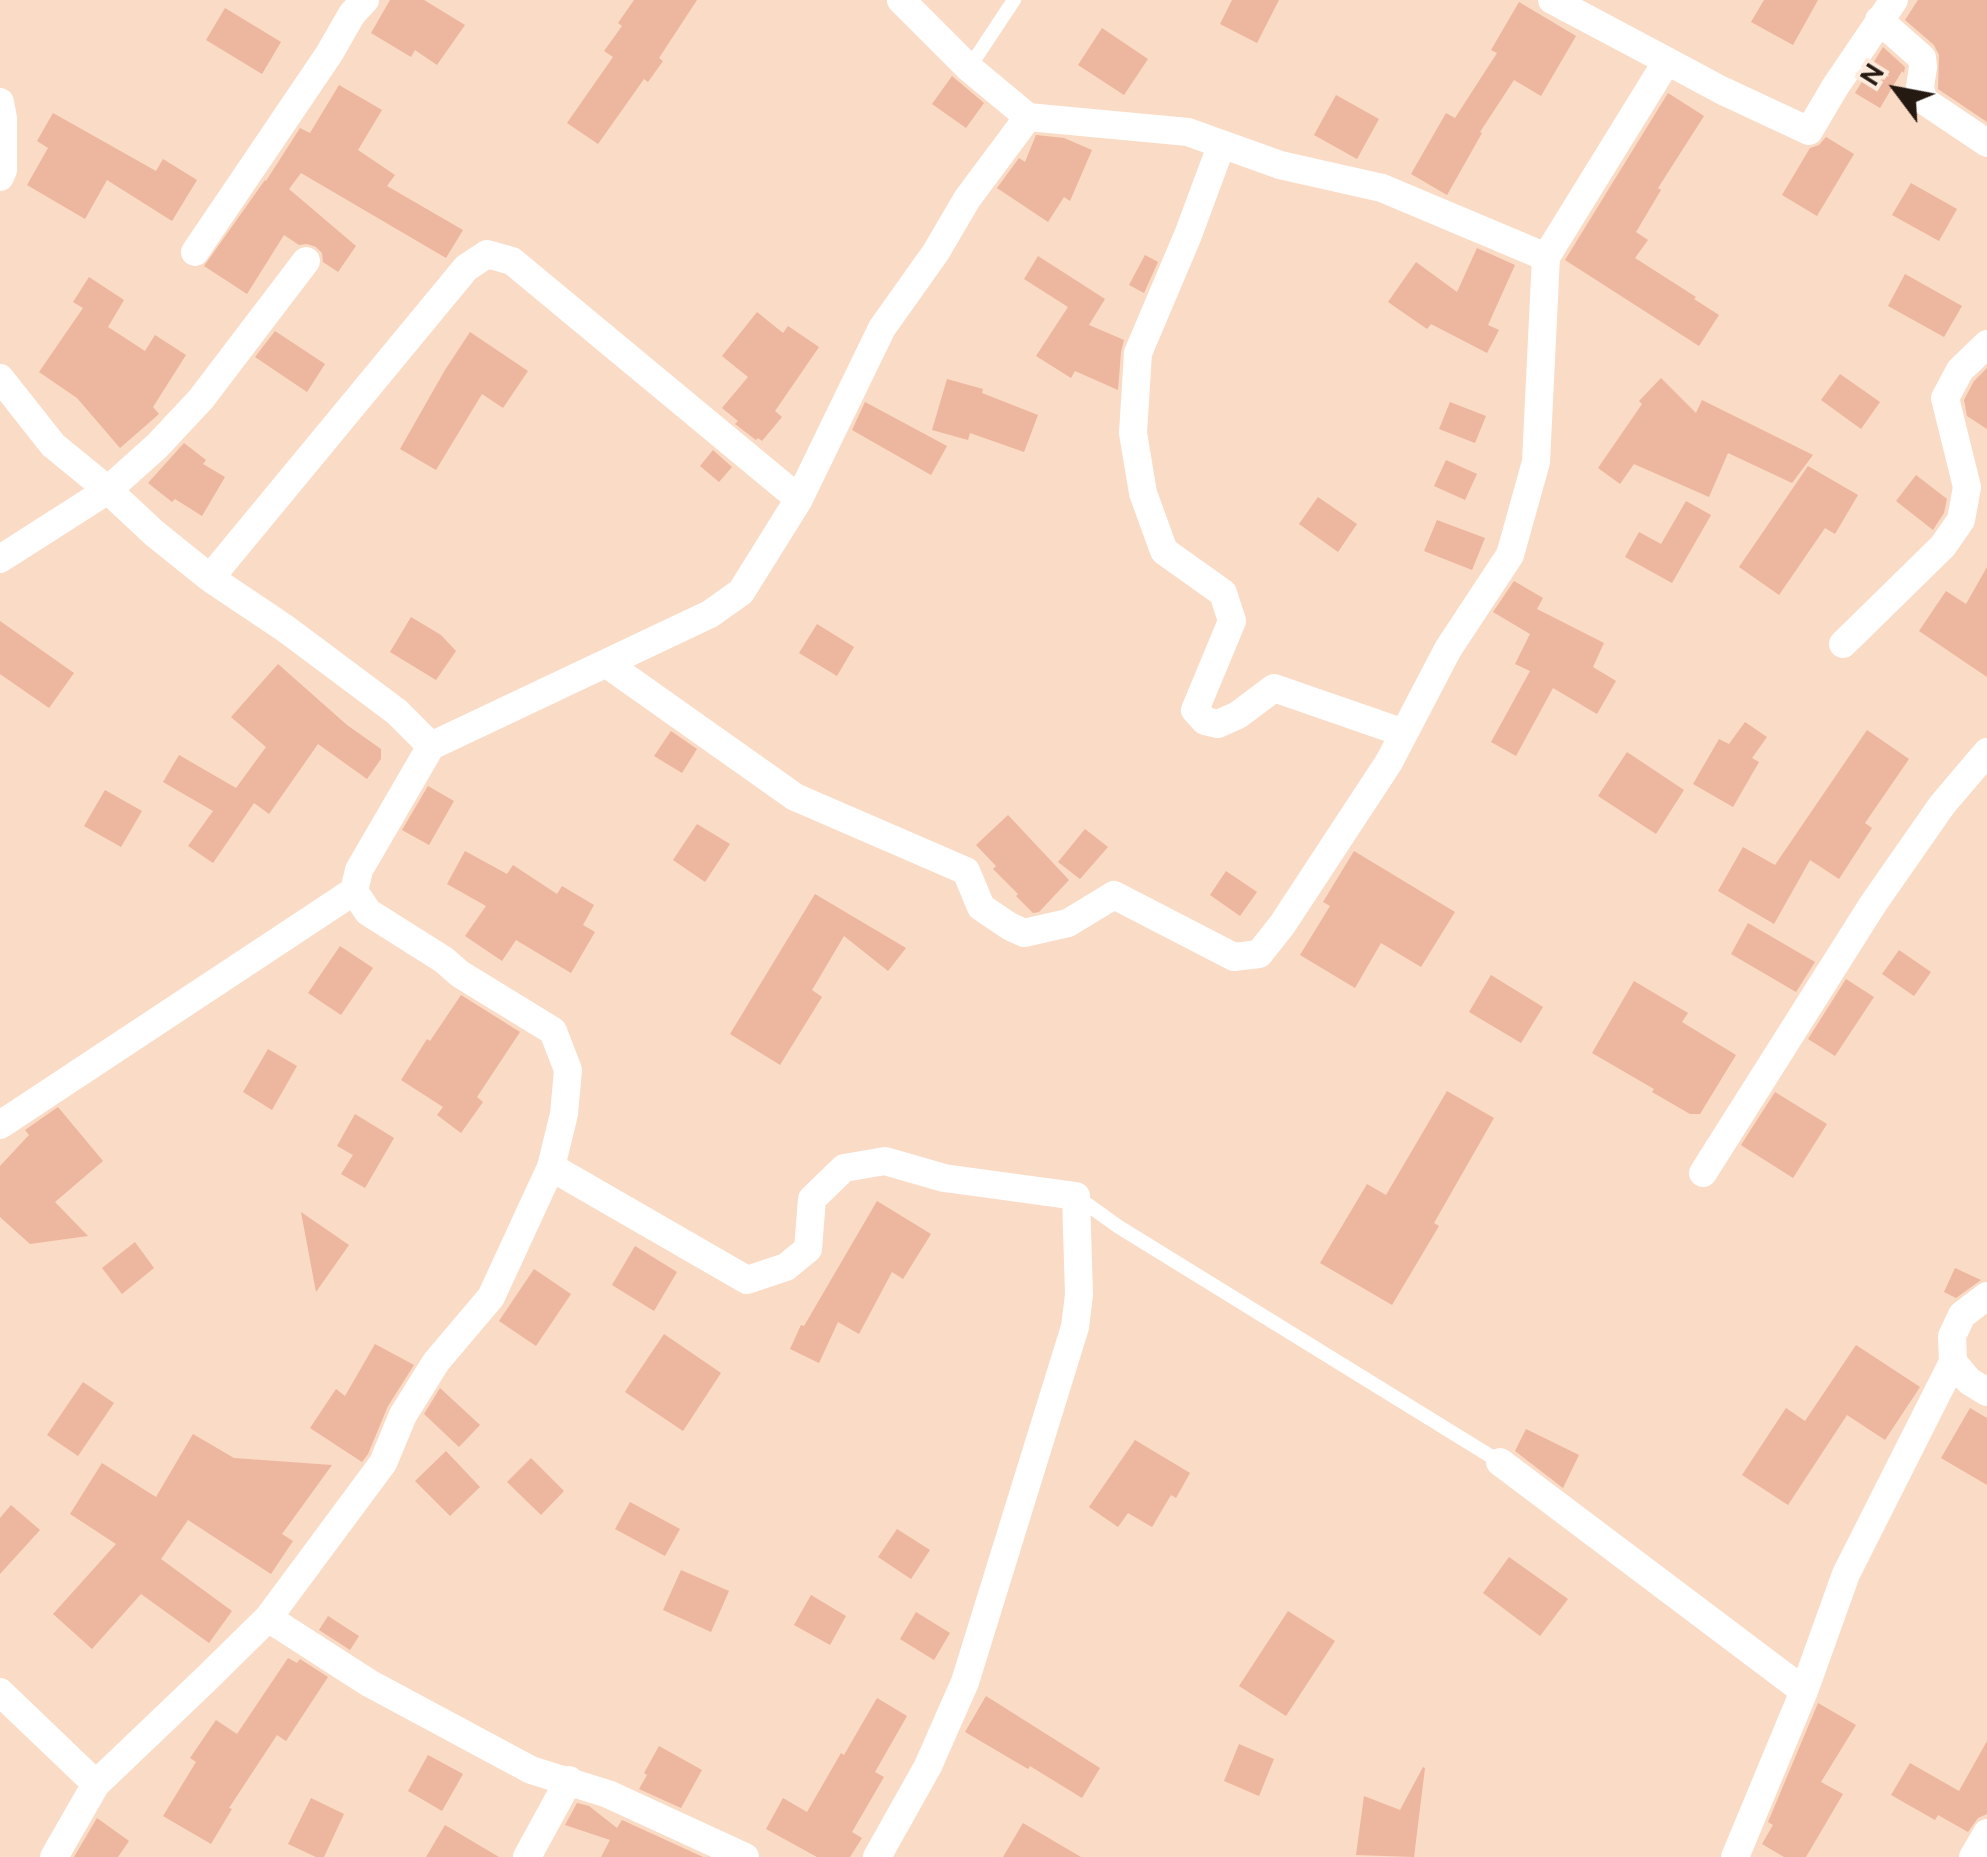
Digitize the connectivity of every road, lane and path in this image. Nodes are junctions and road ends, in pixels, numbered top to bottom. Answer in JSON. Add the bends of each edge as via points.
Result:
{"nodes":[{"id":1,"x":364,"y":0,"type":"edge"},
{"id":2,"x":902,"y":0,"type":"edge"},
{"id":3,"x":1014,"y":0,"type":"edge"},
{"id":4,"x":1552,"y":0,"type":"edge"},
{"id":5,"x":1887,"y":10,"type":"edge"},
{"id":6,"x":1667,"y":61,"type":"junction"},
{"id":7,"x":968,"y":68,"type":"junction"},
{"id":8,"x":0,"y":102,"type":"edge"},
{"id":9,"x":1028,"y":117,"type":"junction"},
{"id":10,"x":1987,"y":144,"type":"edge"},
{"id":11,"x":1221,"y":146,"type":"junction"},
{"id":12,"x":0,"y":177,"type":"edge"},
{"id":13,"x":195,"y":252,"type":"dead end"},
{"id":14,"x":1546,"y":257,"type":"junction"},
{"id":15,"x":306,"y":261,"type":"dead end"},
{"id":16,"x":1987,"y":344,"type":"edge"},
{"id":17,"x":0,"y":378,"type":"edge"},
{"id":18,"x":108,"y":490,"type":"junction"},
{"id":19,"x":799,"y":498,"type":"junction"},
{"id":20,"x":0,"y":558,"type":"edge"},
{"id":21,"x":210,"y":578,"type":"junction"},
{"id":22,"x":1843,"y":644,"type":"dead end"},
{"id":23,"x":607,"y":664,"type":"junction"},
{"id":24,"x":1404,"y":733,"type":"junction"},
{"id":25,"x":432,"y":746,"type":"junction"},
{"id":26,"x":1987,"y":752,"type":"edge"},
{"id":27,"x":354,"y":891,"type":"junction"},
{"id":28,"x":0,"y":1125,"type":"edge"},
{"id":29,"x":551,"y":1168,"type":"junction"},
{"id":30,"x":1703,"y":1173,"type":"dead end"},
{"id":31,"x":1076,"y":1196,"type":"junction"},
{"id":32,"x":1987,"y":1296,"type":"edge"},
{"id":33,"x":1953,"y":1362,"type":"junction"},
{"id":34,"x":1987,"y":1392,"type":"edge"},
{"id":35,"x":1500,"y":1462,"type":"joint"},
{"id":36,"x":268,"y":1618,"type":"junction"},
{"id":37,"x":1804,"y":1690,"type":"junction"},
{"id":38,"x":0,"y":1692,"type":"edge"},
{"id":39,"x":569,"y":1780,"type":"junction"},
{"id":40,"x":96,"y":1784,"type":"junction"},
{"id":41,"x":1987,"y":1832,"type":"edge"},
{"id":42,"x":54,"y":1857,"type":"edge"},
{"id":43,"x":526,"y":1857,"type":"edge"},
{"id":44,"x":745,"y":1857,"type":"edge"},
{"id":45,"x":877,"y":1857,"type":"edge"},
{"id":46,"x":1736,"y":1857,"type":"edge"},
{"id":47,"x":1973,"y":1857,"type":"edge"}],
"edges":[{"from":1,"to":13,"type":"street"},
{"from":2,"to":7,"type":"street"},
{"from":3,"to":7,"type":"lane"},
{"from":4,"to":6,"type":"street"},
{"from":5,"to":6,"type":"street","via":[[1809,131]]},
{"from":5,"to":10,"type":"street","via":[[1922,58],[1924,100]]},
{"from":6,"to":14,"type":"street"},
{"from":7,"to":9,"type":"street"},
{"from":8,"to":12,"type":"street"},
{"from":9,"to":11,"type":"street","via":[[1188,132]]},
{"from":9,"to":19,"type":"street","via":[[882,328]]},
{"from":11,"to":14,"type":"street","via":[[1382,188]]},
{"from":11,"to":24,"type":"street","via":[[1138,353],[1133,433],[1143,493],[1164,550],[1223,593],[1232,621],[1195,710],[1218,724],[1274,688]]},
{"from":14,"to":24,"type":"street","via":[[1536,462],[1510,555],[1448,649]]},
{"from":15,"to":18,"type":"street","via":[[200,399]]},
{"from":16,"to":22,"type":"street","via":[[1960,370],[1945,398],[1967,487],[1961,520]]},
{"from":17,"to":18,"type":"street","via":[[53,445]]},
{"from":18,"to":20,"type":"street"},
{"from":18,"to":21,"type":"street"},
{"from":19,"to":21,"type":"street","via":[[512,261],[488,254],[466,268]]},
{"from":19,"to":23,"type":"street","via":[[741,592]]},
{"from":21,"to":25,"type":"street","via":[[397,712]]},
{"from":23,"to":24,"type":"street","via":[[795,796],[966,871],[981,907],[1009,926],[1024,933],[1068,924],[1114,895],[1234,957],[1258,954],[1282,924]]},
{"from":23,"to":25,"type":"street"},
{"from":25,"to":27,"type":"street"},
{"from":26,"to":30,"type":"street","via":[[1873,904]]},
{"from":27,"to":28,"type":"street"},
{"from":27,"to":29,"type":"street","via":[[368,912],[553,1031],[568,1070]]},
{"from":29,"to":31,"type":"street","via":[[746,1280],[786,1267],[808,1249],[812,1199],[844,1168],[885,1161],[944,1178]]},
{"from":29,"to":36,"type":"street","via":[[491,1297],[436,1362],[383,1463]]},
{"from":31,"to":35,"type":"lane"},
{"from":31,"to":45,"type":"street","via":[[1075,1327],[964,1682],[928,1766]]},
{"from":32,"to":33,"type":"street","via":[[1962,1315],[1952,1336]]},
{"from":33,"to":34,"type":"street"},
{"from":33,"to":37,"type":"street","via":[[1846,1574]]},
{"from":35,"to":37,"type":"street"},
{"from":36,"to":39,"type":"street","via":[[431,1718],[531,1770]]},
{"from":36,"to":40,"type":"street"},
{"from":37,"to":46,"type":"street"},
{"from":38,"to":40,"type":"street"},
{"from":39,"to":43,"type":"street"},
{"from":39,"to":44,"type":"street"},
{"from":40,"to":42,"type":"street"},
{"from":41,"to":47,"type":"street"}]}
